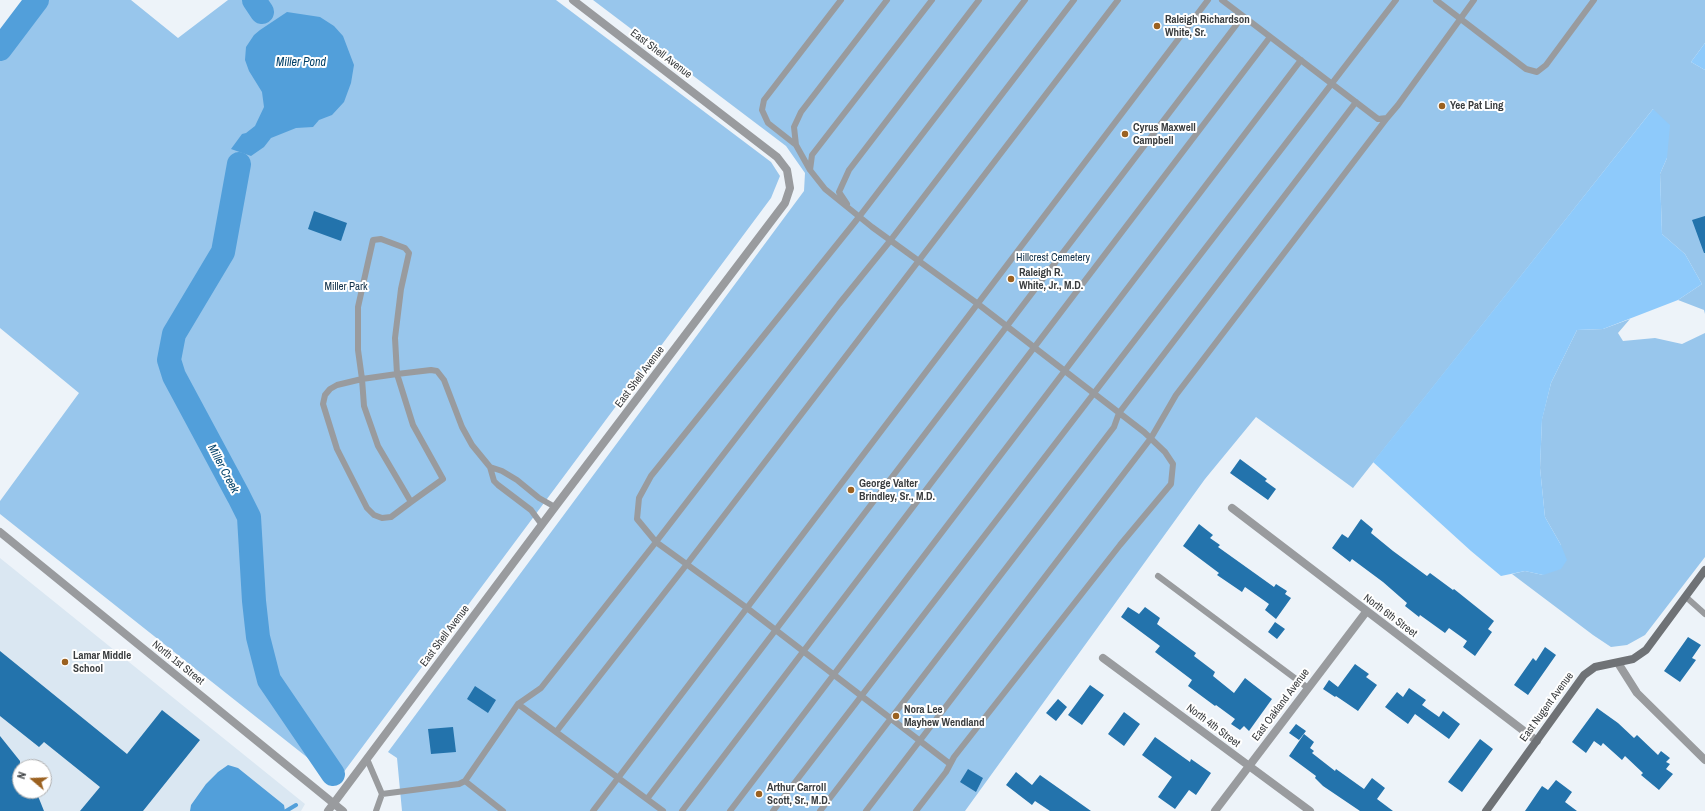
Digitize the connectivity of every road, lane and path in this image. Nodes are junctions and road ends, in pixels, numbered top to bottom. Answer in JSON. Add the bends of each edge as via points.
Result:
{"nodes":[{"id":1,"x":573,"y":0,"type":"edge"},
{"id":2,"x":841,"y":0,"type":"edge"},
{"id":3,"x":887,"y":0,"type":"edge"},
{"id":4,"x":932,"y":0,"type":"edge"},
{"id":5,"x":979,"y":0,"type":"edge"},
{"id":6,"x":1025,"y":0,"type":"edge"},
{"id":7,"x":1074,"y":0,"type":"edge"},
{"id":8,"x":1118,"y":0,"type":"edge"},
{"id":9,"x":1208,"y":0,"type":"edge"},
{"id":10,"x":1222,"y":0,"type":"edge"},
{"id":11,"x":1396,"y":0,"type":"edge"},
{"id":12,"x":1436,"y":0,"type":"edge"},
{"id":13,"x":1474,"y":0,"type":"edge"},
{"id":14,"x":1594,"y":0,"type":"edge"},
{"id":15,"x":1243,"y":16,"type":"junction"},
{"id":16,"x":1460,"y":18,"type":"junction"},
{"id":17,"x":1270,"y":37,"type":"junction"},
{"id":18,"x":1301,"y":60,"type":"junction"},
{"id":19,"x":1332,"y":84,"type":"junction"},
{"id":20,"x":1356,"y":102,"type":"junction"},
{"id":21,"x":1388,"y":118,"type":"junction"},
{"id":22,"x":796,"y":145,"type":"junction"},
{"id":23,"x":810,"y":170,"type":"junction"},
{"id":24,"x":850,"y":209,"type":"junction"},
{"id":25,"x":859,"y":217,"type":"junction"},
{"id":26,"x":890,"y":241,"type":"junction"},
{"id":27,"x":918,"y":260,"type":"junction"},
{"id":28,"x":978,"y":304,"type":"junction"},
{"id":29,"x":1007,"y":327,"type":"junction"},
{"id":30,"x":1034,"y":348,"type":"junction"},
{"id":31,"x":1065,"y":371,"type":"junction"},
{"id":32,"x":397,"y":374,"type":"junction"},
{"id":33,"x":362,"y":379,"type":"junction"},
{"id":34,"x":1094,"y":394,"type":"junction"},
{"id":35,"x":1119,"y":413,"type":"junction"},
{"id":36,"x":1151,"y":438,"type":"junction"},
{"id":37,"x":490,"y":467,"type":"junction"},
{"id":38,"x":411,"y":502,"type":"junction"},
{"id":39,"x":555,"y":507,"type":"junction"},
{"id":40,"x":1232,"y":508,"type":"dead end"},
{"id":41,"x":542,"y":525,"type":"junction"},
{"id":42,"x":0,"y":532,"type":"edge"},
{"id":43,"x":656,"y":542,"type":"junction"},
{"id":44,"x":687,"y":564,"type":"junction"},
{"id":45,"x":1705,"y":570,"type":"edge"},
{"id":46,"x":1158,"y":576,"type":"dead end"},
{"id":47,"x":1686,"y":597,"type":"junction"},
{"id":48,"x":747,"y":608,"type":"junction"},
{"id":49,"x":1366,"y":612,"type":"junction"},
{"id":50,"x":1705,"y":614,"type":"edge"},
{"id":51,"x":776,"y":630,"type":"junction"},
{"id":52,"x":803,"y":651,"type":"junction"},
{"id":53,"x":1103,"y":658,"type":"dead end"},
{"id":54,"x":1618,"y":663,"type":"junction"},
{"id":55,"x":834,"y":674,"type":"junction"},
{"id":56,"x":1308,"y":688,"type":"junction"},
{"id":57,"x":862,"y":696,"type":"junction"},
{"id":58,"x":518,"y":704,"type":"junction"},
{"id":59,"x":891,"y":718,"type":"junction"},
{"id":60,"x":556,"y":732,"type":"junction"},
{"id":61,"x":919,"y":740,"type":"junction"},
{"id":62,"x":1537,"y":741,"type":"junction"},
{"id":63,"x":366,"y":759,"type":"junction"},
{"id":64,"x":1705,"y":760,"type":"edge"},
{"id":65,"x":950,"y":764,"type":"junction"},
{"id":66,"x":1248,"y":766,"type":"junction"},
{"id":67,"x":618,"y":777,"type":"junction"},
{"id":68,"x":465,"y":781,"type":"junction"},
{"id":69,"x":382,"y":794,"type":"junction"},
{"id":70,"x":647,"y":799,"type":"junction"},
{"id":71,"x":333,"y":803,"type":"junction"},
{"id":72,"x":328,"y":811,"type":"edge"},
{"id":73,"x":343,"y":811,"type":"edge"},
{"id":74,"x":376,"y":811,"type":"edge"},
{"id":75,"x":503,"y":811,"type":"edge"},
{"id":76,"x":593,"y":811,"type":"edge"},
{"id":77,"x":663,"y":811,"type":"edge"},
{"id":78,"x":682,"y":811,"type":"edge"},
{"id":79,"x":730,"y":811,"type":"edge"},
{"id":80,"x":773,"y":811,"type":"edge"},
{"id":81,"x":820,"y":811,"type":"edge"},
{"id":82,"x":866,"y":811,"type":"edge"},
{"id":83,"x":916,"y":811,"type":"edge"},
{"id":84,"x":1215,"y":811,"type":"edge"},
{"id":85,"x":1310,"y":811,"type":"edge"},
{"id":86,"x":1486,"y":811,"type":"edge"}],
"edges":[{"from":1,"to":39,"type":"street","name":"East Shell Avenue","via":[[777,157],[787,170],[790,188],[786,202]]},
{"from":2,"to":22,"type":"lane","via":[[764,100],[762,110],[768,123]]},
{"from":3,"to":22,"type":"lane","via":[[801,112],[794,127]]},
{"from":4,"to":23,"type":"lane","via":[[812,156]]},
{"from":5,"to":24,"type":"lane","via":[[849,170],[839,192]]},
{"from":6,"to":25,"type":"lane"},
{"from":7,"to":26,"type":"lane"},
{"from":8,"to":27,"type":"lane"},
{"from":9,"to":28,"type":"lane"},
{"from":10,"to":15,"type":"lane"},
{"from":11,"to":19,"type":"lane"},
{"from":12,"to":16,"type":"lane"},
{"from":13,"to":16,"type":"lane"},
{"from":14,"to":16,"type":"lane","via":[[1546,64],[1537,72],[1526,69]]},
{"from":15,"to":17,"type":"lane"},
{"from":15,"to":29,"type":"lane"},
{"from":16,"to":21,"type":"lane"},
{"from":17,"to":18,"type":"lane"},
{"from":17,"to":30,"type":"lane"},
{"from":18,"to":19,"type":"lane"},
{"from":18,"to":31,"type":"lane"},
{"from":19,"to":20,"type":"lane"},
{"from":19,"to":34,"type":"lane"},
{"from":20,"to":21,"type":"lane","via":[[1378,119]]},
{"from":20,"to":35,"type":"lane"},
{"from":21,"to":36,"type":"lane","via":[[1176,395]]},
{"from":22,"to":23,"type":"lane"},
{"from":23,"to":24,"type":"lane","via":[[825,189]]},
{"from":24,"to":25,"type":"lane"},
{"from":25,"to":26,"type":"lane"},
{"from":25,"to":43,"type":"lane","via":[[651,476],[639,498],[637,519]]},
{"from":26,"to":27,"type":"lane"},
{"from":26,"to":43,"type":"lane"},
{"from":27,"to":28,"type":"lane"},
{"from":27,"to":44,"type":"lane"},
{"from":28,"to":29,"type":"lane"},
{"from":28,"to":48,"type":"lane"},
{"from":29,"to":30,"type":"lane"},
{"from":29,"to":51,"type":"lane"},
{"from":30,"to":31,"type":"lane"},
{"from":30,"to":52,"type":"lane"},
{"from":31,"to":34,"type":"lane"},
{"from":31,"to":55,"type":"lane"},
{"from":32,"to":33,"type":"lane"},
{"from":32,"to":33,"type":"lane","via":[[395,338],[400,289],[409,253],[405,248],[381,239],[373,240],[358,307],[358,350]]},
{"from":32,"to":37,"type":"lane","via":[[437,371],[444,380],[462,427],[472,445]]},
{"from":32,"to":38,"type":"lane","via":[[413,425],[443,479]]},
{"from":33,"to":38,"type":"lane","via":[[364,406],[378,446]]},
{"from":33,"to":38,"type":"lane","via":[[337,385],[325,395],[324,409],[337,449],[365,505],[374,515],[382,518],[391,517]]},
{"from":34,"to":35,"type":"lane"},
{"from":34,"to":57,"type":"lane"},
{"from":35,"to":36,"type":"lane"},
{"from":35,"to":59,"type":"lane","via":[[1114,428]]},
{"from":36,"to":61,"type":"lane"},
{"from":36,"to":65,"type":"lane","via":[[1173,464],[1171,484],[1115,551]]},
{"from":37,"to":39,"type":"lane","via":[[517,480]]},
{"from":37,"to":41,"type":"lane","via":[[494,481],[531,510]]},
{"from":39,"to":41,"type":"street","name":"East Shell Avenue"},
{"from":40,"to":49,"type":"street","name":"North 6th Street"},
{"from":41,"to":63,"type":"street","name":"East Shell Avenue"},
{"from":42,"to":71,"type":"street","name":"North 1st Street"},
{"from":43,"to":44,"type":"lane"},
{"from":43,"to":58,"type":"lane","via":[[542,688]]},
{"from":44,"to":48,"type":"lane"},
{"from":44,"to":60,"type":"lane"},
{"from":45,"to":47,"type":"street","name":"East Nugent Avenue"},
{"from":46,"to":56,"type":"lane"},
{"from":47,"to":50,"type":"lane"},
{"from":47,"to":54,"type":"street","name":"East Nugent Avenue","via":[[1646,650],[1633,659]]},
{"from":48,"to":51,"type":"lane"},
{"from":48,"to":67,"type":"lane"},
{"from":49,"to":56,"type":"street","name":"East Oakland Avenue"},
{"from":49,"to":62,"type":"street","name":"North 6th Street"},
{"from":51,"to":52,"type":"lane"},
{"from":51,"to":70,"type":"lane"},
{"from":52,"to":55,"type":"lane"},
{"from":52,"to":78,"type":"lane"},
{"from":53,"to":66,"type":"street","name":"North 4th Street"},
{"from":54,"to":62,"type":"street","name":"East Nugent Avenue","via":[[1595,666],[1584,675]]},
{"from":54,"to":64,"type":"street","via":[[1637,693]]},
{"from":55,"to":57,"type":"lane"},
{"from":55,"to":79,"type":"lane"},
{"from":56,"to":66,"type":"street","name":"East Oakland Avenue"},
{"from":57,"to":59,"type":"lane"},
{"from":57,"to":80,"type":"lane"},
{"from":58,"to":60,"type":"lane"},
{"from":58,"to":68,"type":"lane"},
{"from":59,"to":61,"type":"lane"},
{"from":59,"to":81,"type":"lane"},
{"from":60,"to":67,"type":"lane"},
{"from":61,"to":65,"type":"lane"},
{"from":61,"to":82,"type":"lane"},
{"from":62,"to":86,"type":"street","name":"East Nugent Avenue"},
{"from":63,"to":69,"type":"lane"},
{"from":63,"to":71,"type":"street","name":"East Shell Avenue"},
{"from":65,"to":83,"type":"lane"},
{"from":66,"to":84,"type":"street","name":"East Oakland Avenue"},
{"from":66,"to":85,"type":"street","name":"North 4th Street"},
{"from":67,"to":70,"type":"lane"},
{"from":67,"to":76,"type":"lane"},
{"from":68,"to":69,"type":"lane","via":[[459,784]]},
{"from":68,"to":75,"type":"lane"},
{"from":69,"to":74,"type":"lane"},
{"from":70,"to":77,"type":"lane"},
{"from":71,"to":72,"type":"street","name":"East Shell Avenue"},
{"from":71,"to":73,"type":"street","name":"North 1st Street"}]}
